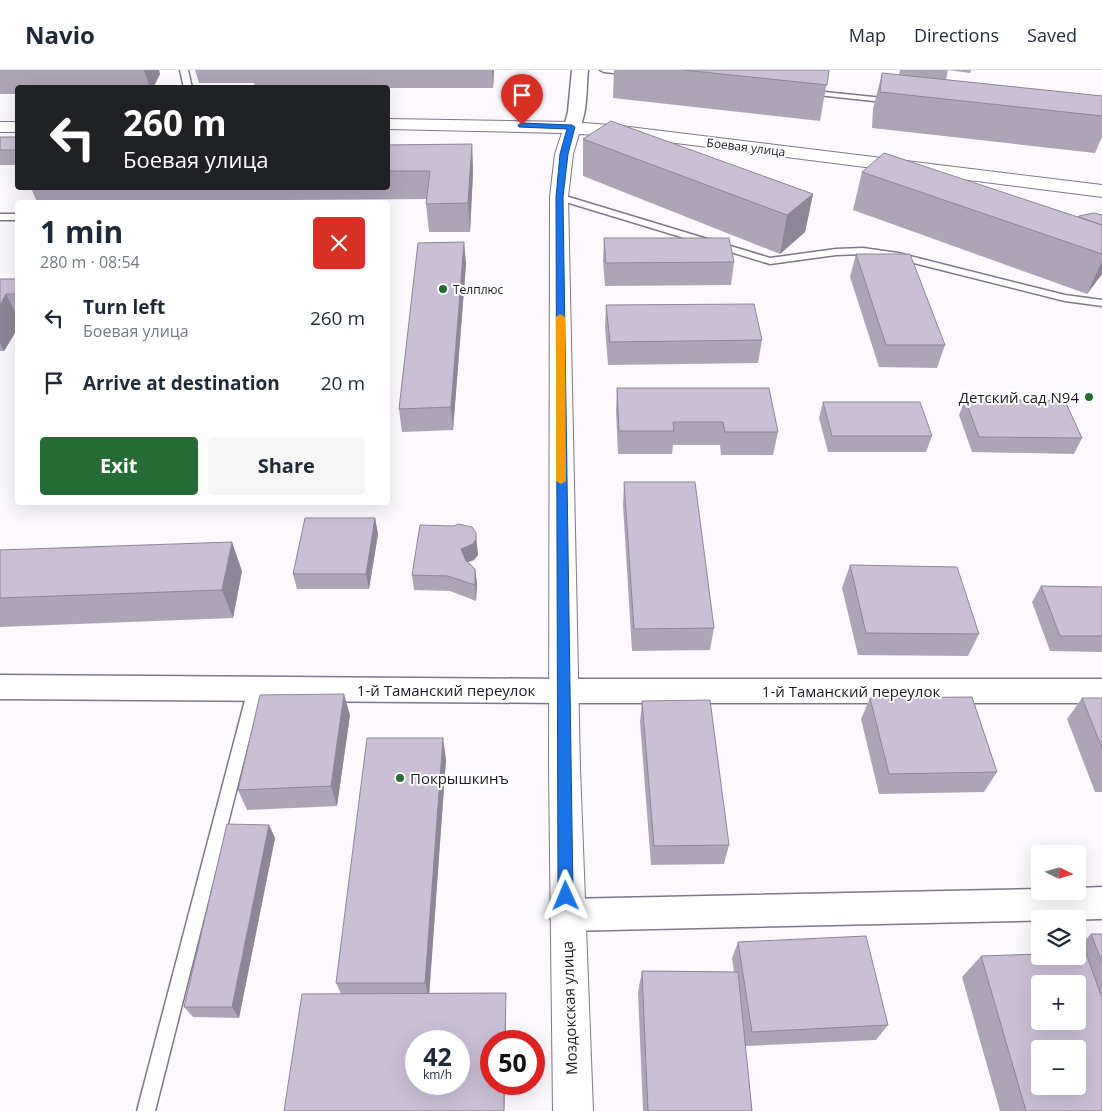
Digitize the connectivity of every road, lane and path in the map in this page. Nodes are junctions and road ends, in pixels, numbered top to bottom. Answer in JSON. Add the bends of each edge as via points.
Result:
{"nodes":[{"id":1,"x":184,"y":70,"type":"edge"},
{"id":2,"x":580,"y":70,"type":"edge"},
{"id":3,"x":604,"y":70,"type":"edge"},
{"id":4,"x":643,"y":74,"type":"dead end"},
{"id":5,"x":187,"y":85,"type":"edge"},
{"id":6,"x":799,"y":91,"type":"edge"},
{"id":7,"x":897,"y":101,"type":"edge"},
{"id":8,"x":390,"y":124,"type":"edge"},
{"id":9,"x":0,"y":127,"type":"edge"},
{"id":10,"x":15,"y":127,"type":"edge"},
{"id":11,"x":572,"y":127,"type":"junction"},
{"id":12,"x":1102,"y":190,"type":"edge"},
{"id":13,"x":559,"y":197,"type":"junction"},
{"id":14,"x":0,"y":217,"type":"edge"},
{"id":15,"x":15,"y":217,"type":"edge"},
{"id":16,"x":1102,"y":303,"type":"edge"},
{"id":17,"x":0,"y":688,"type":"edge"},
{"id":18,"x":255,"y":689,"type":"junction"},
{"id":19,"x":562,"y":691,"type":"junction"},
{"id":20,"x":1102,"y":691,"type":"edge"},
{"id":21,"x":1102,"y":903,"type":"edge"},
{"id":22,"x":566,"y":915,"type":"junction"},
{"id":23,"x":146,"y":1111,"type":"edge"},
{"id":24,"x":573,"y":1111,"type":"edge"}],
"edges":[{"from":1,"to":5,"type":"lane"},
{"from":2,"to":11,"type":"street"},
{"from":3,"to":4,"type":"lane"},
{"from":6,"to":7,"type":"lane"},
{"from":8,"to":11,"type":"main road","name":"Боевая улица"},
{"from":9,"to":10,"type":"main road"},
{"from":11,"to":12,"type":"main road","name":"Боевая улица"},
{"from":11,"to":13,"type":"main road","name":"Моздокская улица","via":[[564,154]]},
{"from":13,"to":16,"type":"lane","via":[[770,261],[836,252],[872,252],[1065,298]]},
{"from":13,"to":19,"type":"main road","name":"Моздокская улица"},
{"from":14,"to":15,"type":"lane"},
{"from":17,"to":18,"type":"street","name":"1-й Таманский переулок"},
{"from":18,"to":19,"type":"street","name":"1-й Таманский переулок"},
{"from":18,"to":23,"type":"lane"},
{"from":19,"to":20,"type":"street","name":"1-й Таманский переулок"},
{"from":19,"to":22,"type":"main road","name":"Моздокская улица"},
{"from":21,"to":22,"type":"street"},
{"from":22,"to":24,"type":"main road","name":"Моздокская улица"}]}
